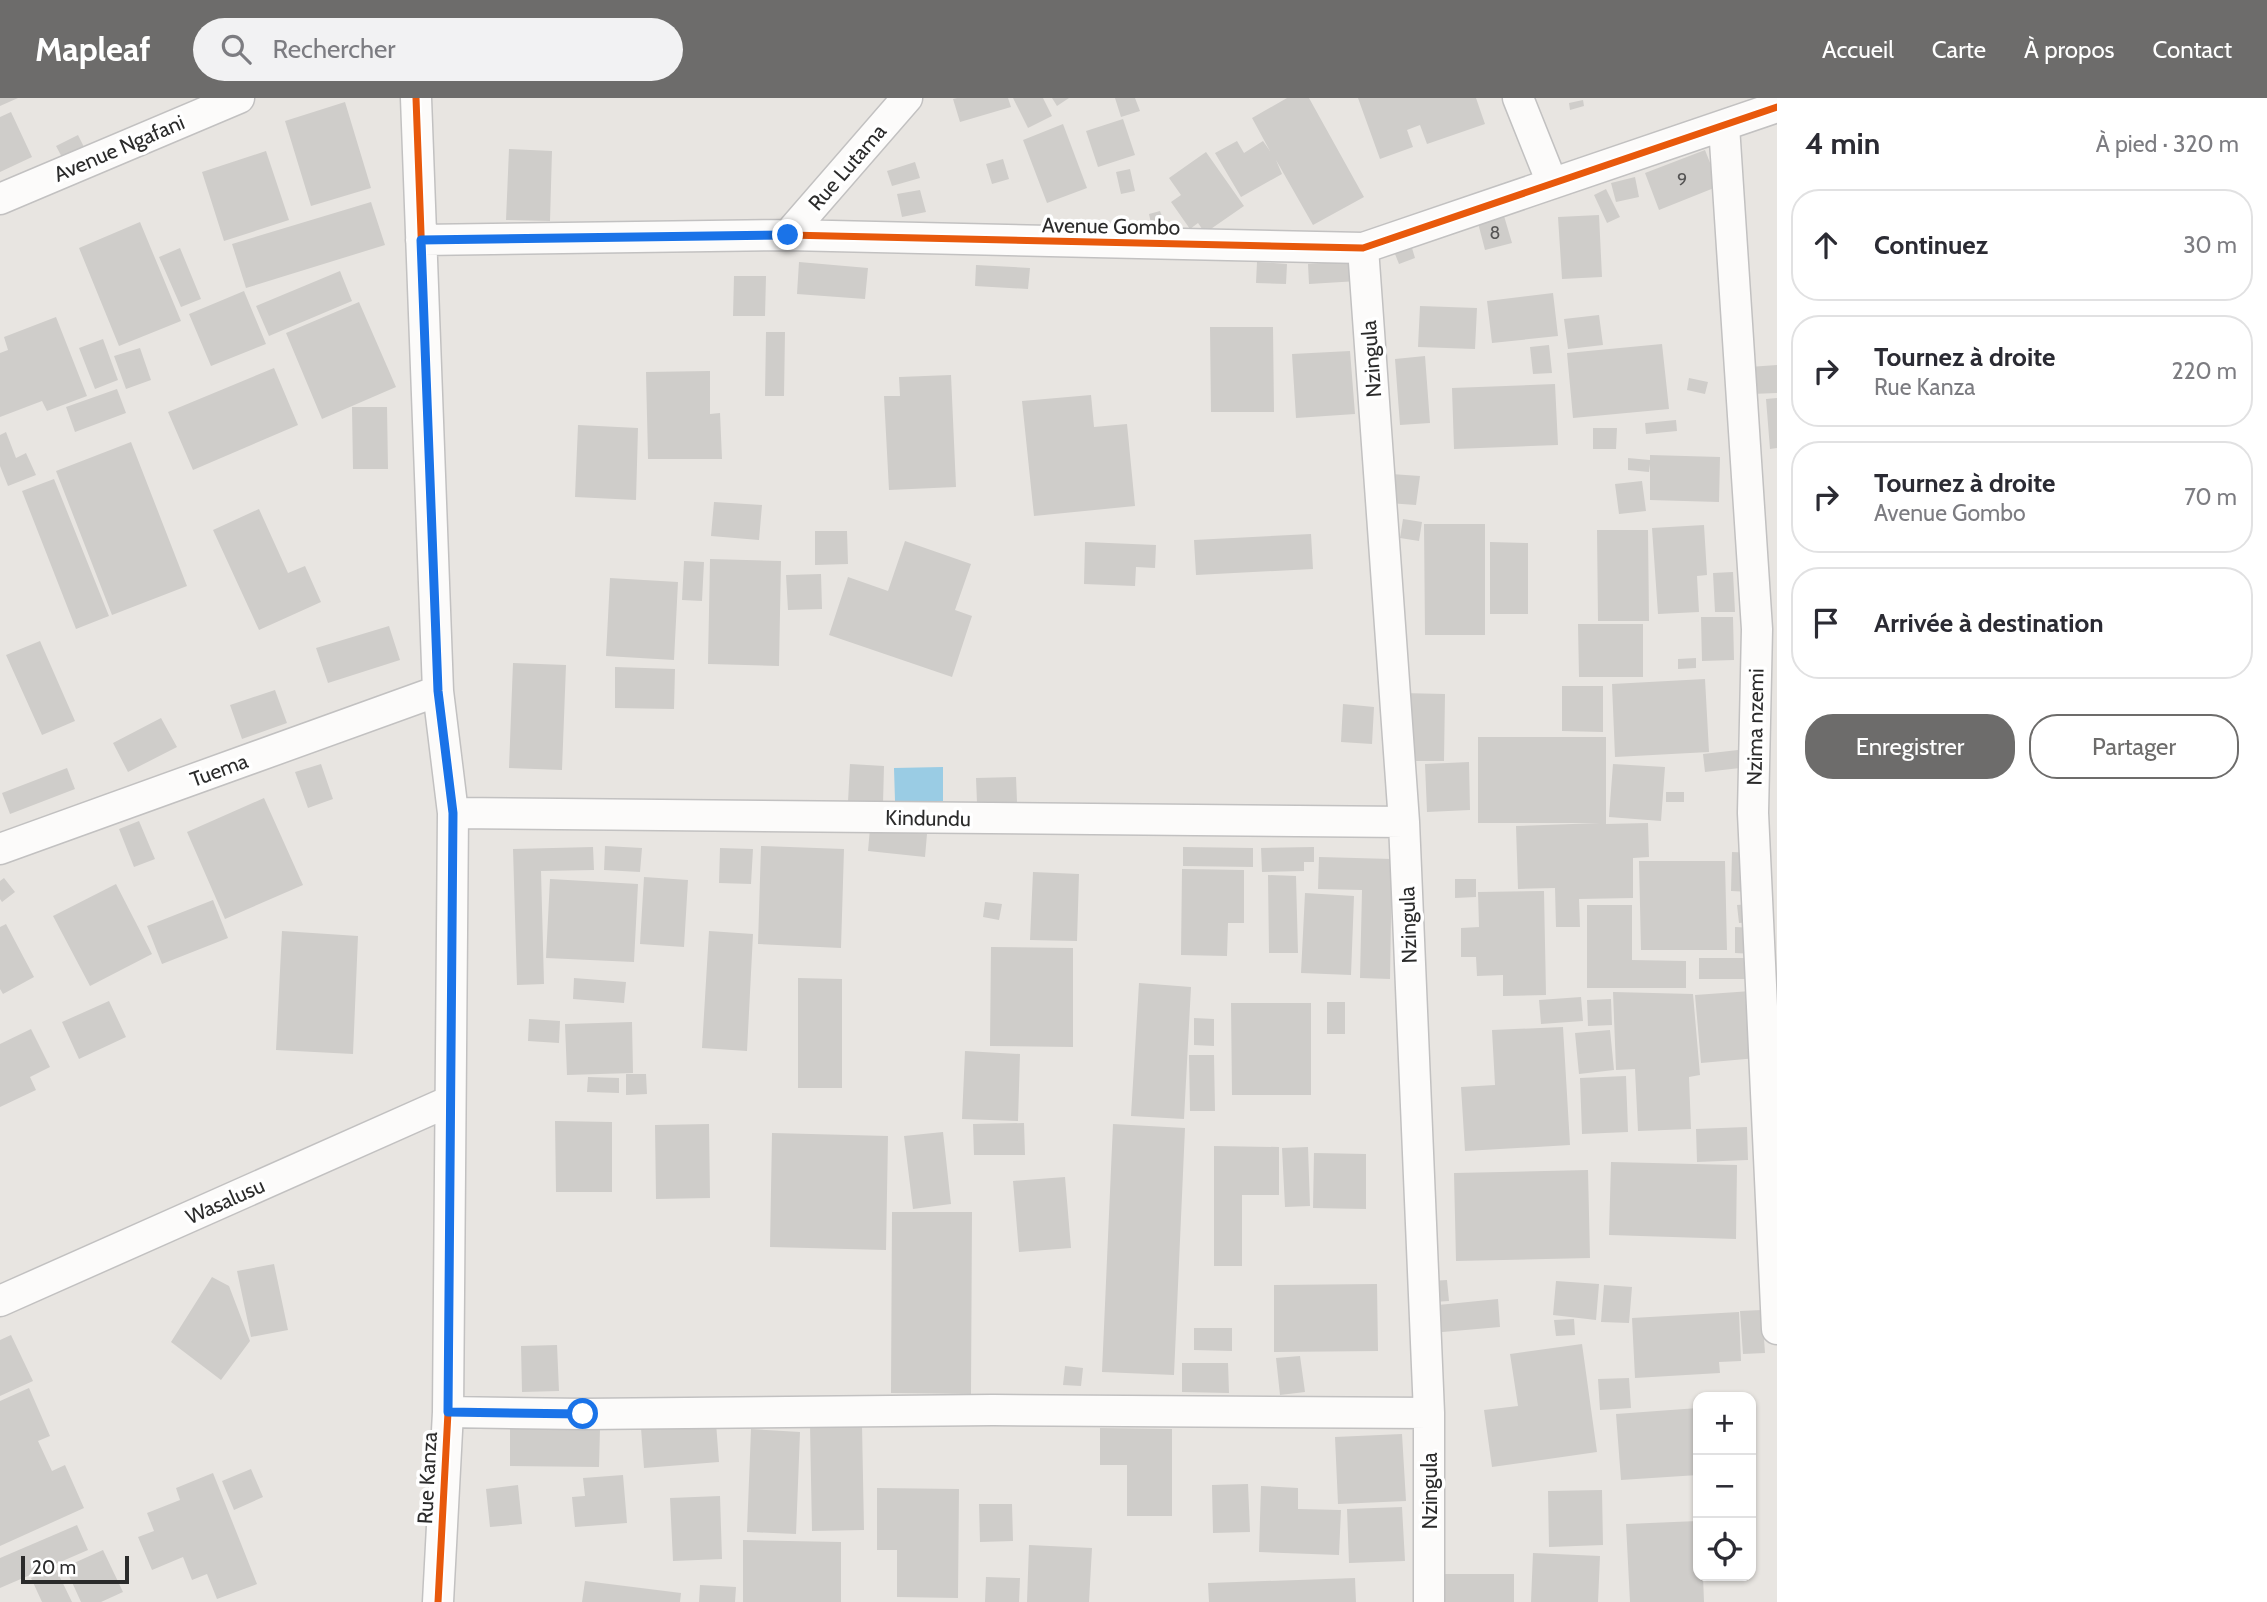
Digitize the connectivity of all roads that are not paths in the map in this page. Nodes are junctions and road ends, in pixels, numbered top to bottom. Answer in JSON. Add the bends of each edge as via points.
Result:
{"nodes":[{"id":1,"x":239,"y":98,"type":"edge"},
{"id":2,"x":416,"y":98,"type":"edge"},
{"id":3,"x":1518,"y":98,"type":"edge"},
{"id":4,"x":906,"y":99,"type":"edge"},
{"id":5,"x":1777,"y":107,"type":"edge"},
{"id":6,"x":1724,"y":126,"type":"junction"},
{"id":7,"x":1552,"y":183,"type":"junction"},
{"id":8,"x":0,"y":199,"type":"edge"},
{"id":9,"x":788,"y":235,"type":"junction"},
{"id":10,"x":421,"y":240,"type":"junction"},
{"id":11,"x":1363,"y":248,"type":"junction"},
{"id":12,"x":438,"y":691,"type":"junction"},
{"id":13,"x":453,"y":813,"type":"junction"},
{"id":14,"x":1404,"y":822,"type":"junction"},
{"id":15,"x":0,"y":849,"type":"edge"},
{"id":16,"x":450,"y":1101,"type":"junction"},
{"id":17,"x":0,"y":1301,"type":"edge"},
{"id":18,"x":1777,"y":1328,"type":"edge"},
{"id":19,"x":448,"y":1412,"type":"junction"},
{"id":20,"x":1429,"y":1413,"type":"junction"},
{"id":21,"x":438,"y":1602,"type":"edge"},
{"id":22,"x":1429,"y":1602,"type":"edge"}],
"edges":[{"from":1,"to":8,"type":"street","name":"Avenue Ngafani"},
{"from":2,"to":10,"type":"street","name":"Rue Kanza"},
{"from":3,"to":7,"type":"street"},
{"from":4,"to":9,"type":"street","name":"Rue Lutama"},
{"from":5,"to":6,"type":"street","name":"Avenue Gombo"},
{"from":6,"to":7,"type":"street","name":"Avenue Gombo"},
{"from":6,"to":18,"type":"street","name":"Nzima nzemi","via":[[1757,629],[1753,813]]},
{"from":7,"to":11,"type":"street","name":"Avenue Gombo"},
{"from":9,"to":10,"type":"street","name":"Avenue Gombo"},
{"from":9,"to":11,"type":"street","name":"Avenue Gombo"},
{"from":10,"to":12,"type":"street","name":"Rue Kanza"},
{"from":11,"to":14,"type":"street","name":"Nzingula"},
{"from":12,"to":13,"type":"street","name":"Rue Kanza"},
{"from":12,"to":15,"type":"street","name":"Tuema"},
{"from":13,"to":14,"type":"street","name":"Kindundu"},
{"from":13,"to":16,"type":"street","name":"Rue Kanza"},
{"from":14,"to":20,"type":"street","name":"Nzingula"},
{"from":16,"to":17,"type":"street","name":"Wasalusu"},
{"from":16,"to":19,"type":"street","name":"Rue Kanza"},
{"from":19,"to":20,"type":"street"},
{"from":19,"to":21,"type":"street","name":"Rue Kanza"},
{"from":20,"to":22,"type":"street","name":"Nzingula"}]}
